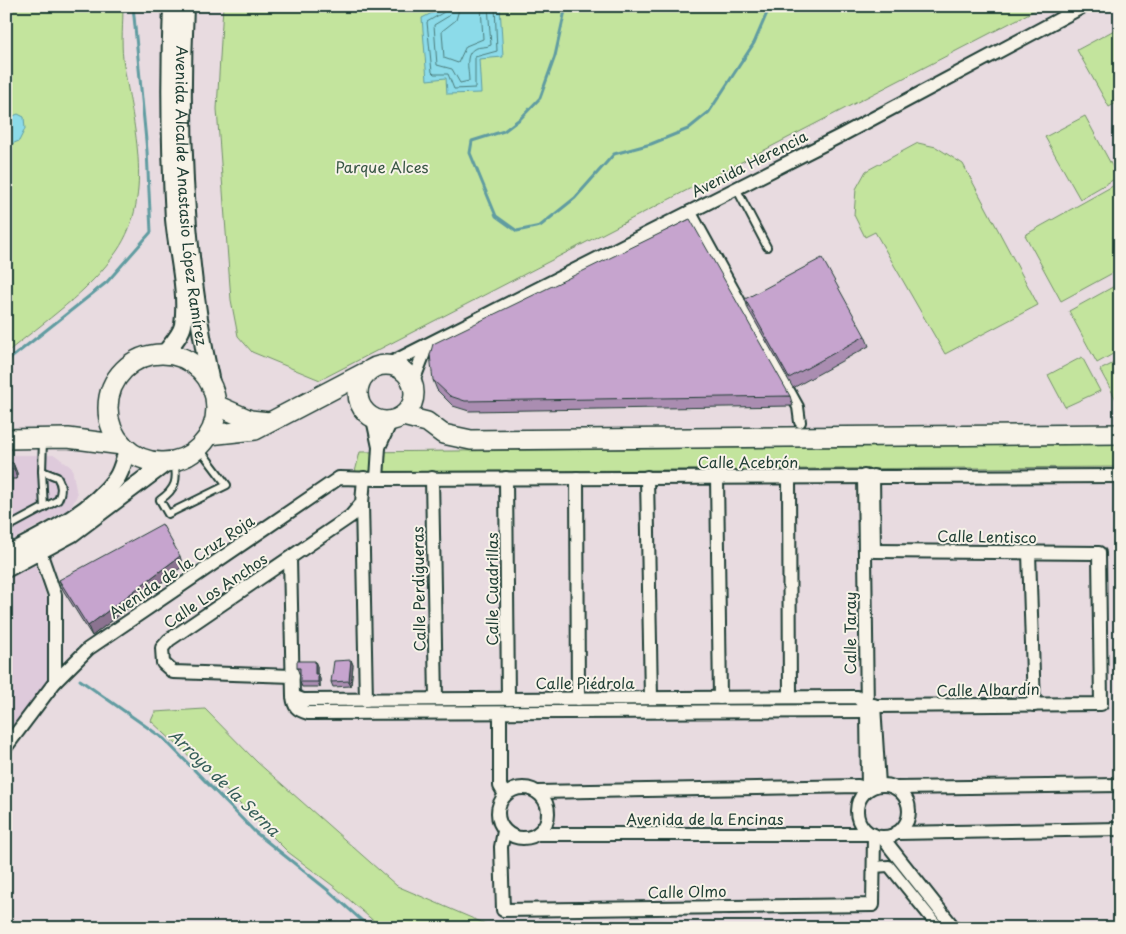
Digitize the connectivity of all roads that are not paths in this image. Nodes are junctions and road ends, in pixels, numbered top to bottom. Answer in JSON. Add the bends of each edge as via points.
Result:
{"nodes":[{"id":1,"x":172,"y":6,"type":"edge"},
{"id":2,"x":185,"y":6,"type":"edge"},
{"id":3,"x":1084,"y":6,"type":"edge"},
{"id":4,"x":736,"y":188,"type":"junction"},
{"id":5,"x":690,"y":211,"type":"junction"},
{"id":6,"x":767,"y":247,"type":"dead end"},
{"id":7,"x":426,"y":345,"type":"junction"},
{"id":8,"x":164,"y":353,"type":"junction"},
{"id":9,"x":389,"y":364,"type":"junction"},
{"id":10,"x":364,"y":373,"type":"junction"},
{"id":11,"x":211,"y":383,"type":"junction"},
{"id":12,"x":413,"y":389,"type":"junction"},
{"id":13,"x":332,"y":392,"type":"junction"},
{"id":14,"x":357,"y":396,"type":"junction"},
{"id":15,"x":216,"y":405,"type":"junction"},
{"id":16,"x":107,"y":414,"type":"junction"},
{"id":17,"x":389,"y":418,"type":"junction"},
{"id":18,"x":427,"y":422,"type":"junction"},
{"id":19,"x":800,"y":422,"type":"dead end"},
{"id":20,"x":273,"y":423,"type":"junction"},
{"id":21,"x":1120,"y":434,"type":"edge"},
{"id":22,"x":44,"y":438,"type":"junction"},
{"id":23,"x":68,"y":438,"type":"junction"},
{"id":24,"x":6,"y":439,"type":"edge"},
{"id":25,"x":204,"y":441,"type":"junction"},
{"id":26,"x":124,"y":448,"type":"junction"},
{"id":27,"x":170,"y":461,"type":"junction"},
{"id":28,"x":42,"y":471,"type":"junction"},
{"id":29,"x":869,"y":476,"type":"junction"},
{"id":30,"x":1120,"y":476,"type":"edge"},
{"id":31,"x":647,"y":477,"type":"junction"},
{"id":32,"x":717,"y":477,"type":"junction"},
{"id":33,"x":789,"y":477,"type":"junction"},
{"id":34,"x":364,"y":478,"type":"junction"},
{"id":35,"x":432,"y":478,"type":"junction"},
{"id":36,"x":506,"y":478,"type":"junction"},
{"id":37,"x":577,"y":478,"type":"junction"},
{"id":38,"x":377,"y":479,"type":"junction"},
{"id":39,"x":362,"y":503,"type":"junction"},
{"id":40,"x":44,"y":508,"type":"junction"},
{"id":41,"x":6,"y":528,"type":"edge"},
{"id":42,"x":68,"y":529,"type":"junction"},
{"id":43,"x":874,"y":551,"type":"junction"},
{"id":44,"x":40,"y":552,"type":"junction"},
{"id":45,"x":1030,"y":553,"type":"junction"},
{"id":46,"x":6,"y":555,"type":"edge"},
{"id":47,"x":290,"y":559,"type":"junction"},
{"id":48,"x":6,"y":569,"type":"edge"},
{"id":49,"x":293,"y":676,"type":"junction"},
{"id":50,"x":56,"y":682,"type":"junction"},
{"id":51,"x":293,"y":696,"type":"junction"},
{"id":52,"x":790,"y":697,"type":"junction"},
{"id":53,"x":578,"y":698,"type":"junction"},
{"id":54,"x":651,"y":698,"type":"junction"},
{"id":55,"x":720,"y":698,"type":"junction"},
{"id":56,"x":436,"y":699,"type":"junction"},
{"id":57,"x":508,"y":699,"type":"junction"},
{"id":58,"x":366,"y":700,"type":"junction"},
{"id":59,"x":1101,"y":704,"type":"joint"},
{"id":60,"x":1034,"y":705,"type":"junction"},
{"id":61,"x":869,"y":708,"type":"junction"},
{"id":62,"x":500,"y":713,"type":"junction"},
{"id":63,"x":6,"y":747,"type":"edge"},
{"id":64,"x":1120,"y":785,"type":"edge"},
{"id":65,"x":871,"y":788,"type":"junction"},
{"id":66,"x":896,"y":788,"type":"junction"},
{"id":67,"x":537,"y":792,"type":"junction"},
{"id":68,"x":505,"y":795,"type":"junction"},
{"id":69,"x":1120,"y":829,"type":"edge"},
{"id":70,"x":504,"y":831,"type":"junction"},
{"id":71,"x":896,"y":833,"type":"junction"},
{"id":72,"x":538,"y":834,"type":"junction"},
{"id":73,"x":876,"y":835,"type":"junction"},
{"id":74,"x":873,"y":866,"type":"junction"},
{"id":75,"x":939,"y":928,"type":"edge"},
{"id":76,"x":954,"y":928,"type":"edge"}],
"edges":[{"from":1,"to":8,"type":"street","name":"Avenida Alcalde Anastasio López Ramírez","via":[[172,181],[184,302],[183,326]]},
{"from":2,"to":11,"type":"street","name":"Avenida Alcalde Anastasio López Ramírez","via":[[184,184],[200,332]]},
{"from":3,"to":4,"type":"street","name":"Avenida Herencia"},
{"from":4,"to":5,"type":"street","name":"Avenida Herencia"},
{"from":4,"to":6,"type":"lane"},
{"from":5,"to":7,"type":"street","name":"Avenida Herencia"},
{"from":5,"to":19,"type":"street","via":[[798,407]]},
{"from":7,"to":9,"type":"street","name":"Avenida Herencia"},
{"from":7,"to":12,"type":"street"},
{"from":8,"to":11,"type":"main road","via":[[187,359]]},
{"from":8,"to":16,"type":"main road","via":[[134,361],[122,370],[108,398]]},
{"from":9,"to":10,"type":"main road","via":[[376,366]]},
{"from":9,"to":12,"type":"main road","via":[[407,373]]},
{"from":10,"to":13,"type":"main road"},
{"from":10,"to":14,"type":"main road","via":[[358,384]]},
{"from":11,"to":15,"type":"main road"},
{"from":12,"to":17,"type":"main road","via":[[410,408]]},
{"from":12,"to":18,"type":"main road"},
{"from":13,"to":14,"type":"main road"},
{"from":13,"to":20,"type":"main road"},
{"from":14,"to":17,"type":"main road","via":[[366,413]]},
{"from":15,"to":20,"type":"main road","via":[[250,420]]},
{"from":15,"to":25,"type":"main road","via":[[216,416]]},
{"from":16,"to":23,"type":"main road","via":[[84,432]]},
{"from":16,"to":26,"type":"main road","via":[[112,431]]},
{"from":17,"to":18,"type":"main road"},
{"from":17,"to":38,"type":"street","via":[[379,447]]},
{"from":18,"to":21,"type":"main road","via":[[443,434],[470,440]]},
{"from":20,"to":25,"type":"main road"},
{"from":22,"to":23,"type":"main road"},
{"from":22,"to":24,"type":"main road"},
{"from":22,"to":28,"type":"lane"},
{"from":23,"to":26,"type":"main road"},
{"from":25,"to":27,"type":"main road"},
{"from":25,"to":27,"type":"lane","via":[[227,485],[168,514],[160,500],[173,491],[176,482]]},
{"from":26,"to":27,"type":"main road","via":[[146,460]]},
{"from":26,"to":42,"type":"street","via":[[117,479]]},
{"from":27,"to":42,"type":"street"},
{"from":28,"to":40,"type":"lane"},
{"from":28,"to":40,"type":"lane","via":[[58,477],[61,484],[58,500]]},
{"from":29,"to":30,"type":"street","name":"Calle Acebrón"},
{"from":29,"to":33,"type":"street","name":"Calle Acebrón"},
{"from":29,"to":43,"type":"street","name":"Calle Taray"},
{"from":29,"to":61,"type":"street","name":"Calle Taray"},
{"from":31,"to":32,"type":"street","name":"Calle Acebrón"},
{"from":31,"to":37,"type":"street","name":"Calle Acebrón"},
{"from":31,"to":54,"type":"street"},
{"from":32,"to":33,"type":"street","name":"Calle Acebrón"},
{"from":32,"to":55,"type":"street"},
{"from":33,"to":52,"type":"street"},
{"from":34,"to":38,"type":"street","name":"Avenida de la Cruz Roja"},
{"from":34,"to":39,"type":"street"},
{"from":34,"to":50,"type":"street","name":"Avenida de la Cruz Roja","via":[[339,478],[88,649]]},
{"from":35,"to":36,"type":"street","name":"Calle Acebrón"},
{"from":35,"to":38,"type":"street","name":"Calle Acebrón"},
{"from":35,"to":56,"type":"street","name":"Calle Perdigueras"},
{"from":36,"to":37,"type":"street","name":"Calle Acebrón"},
{"from":36,"to":57,"type":"street","name":"Calle Cuadrillas"},
{"from":37,"to":53,"type":"street"},
{"from":39,"to":47,"type":"street","name":"Calle Los Anchos","via":[[351,516]]},
{"from":39,"to":58,"type":"street"},
{"from":40,"to":41,"type":"lane"},
{"from":42,"to":44,"type":"street"},
{"from":42,"to":46,"type":"street"},
{"from":43,"to":45,"type":"street","name":"Calle Lentisco"},
{"from":43,"to":61,"type":"street","name":"Calle Taray"},
{"from":44,"to":48,"type":"street"},
{"from":44,"to":50,"type":"street","via":[[55,594]]},
{"from":45,"to":59,"type":"street","name":"Calle Lentisco","via":[[1099,553]]},
{"from":45,"to":60,"type":"street"},
{"from":47,"to":49,"type":"street"},
{"from":47,"to":49,"type":"street","name":"Calle Los Anchos","via":[[169,640],[162,648],[161,656],[163,663],[173,672]]},
{"from":49,"to":51,"type":"street"},
{"from":50,"to":63,"type":"street","name":"Avenida de la Cruz Roja"},
{"from":51,"to":58,"type":"street","name":"Calle Piédrola","via":[[303,700]]},
{"from":51,"to":62,"type":"street","name":"Calle Albardín","via":[[299,711],[308,713]]},
{"from":52,"to":55,"type":"street","name":"Calle Piédrola"},
{"from":52,"to":61,"type":"street","name":"Calle Piédrola","via":[[857,697]]},
{"from":53,"to":54,"type":"street","name":"Calle Piédrola"},
{"from":53,"to":57,"type":"street","name":"Calle Piédrola"},
{"from":54,"to":55,"type":"street","name":"Calle Piédrola"},
{"from":56,"to":57,"type":"street","name":"Calle Piédrola"},
{"from":56,"to":58,"type":"street","name":"Calle Piédrola"},
{"from":59,"to":60,"type":"street","name":"Calle Albardín"},
{"from":60,"to":61,"type":"street","name":"Calle Albardín"},
{"from":61,"to":62,"type":"street","name":"Calle Albardín"},
{"from":61,"to":65,"type":"street","name":"Calle Taray"},
{"from":62,"to":68,"type":"street","via":[[500,786]]},
{"from":64,"to":66,"type":"street"},
{"from":65,"to":66,"type":"street"},
{"from":65,"to":67,"type":"street","name":"Avenida de la Encinas"},
{"from":65,"to":73,"type":"street","via":[[860,797],[857,814],[864,829]]},
{"from":66,"to":71,"type":"street","via":[[906,797],[910,810],[906,824]]},
{"from":67,"to":68,"type":"street","via":[[520,788]]},
{"from":67,"to":72,"type":"street","via":[[548,807],[545,826]]},
{"from":68,"to":70,"type":"street","via":[[498,809]]},
{"from":69,"to":71,"type":"street"},
{"from":70,"to":72,"type":"street","via":[[521,839]]},
{"from":70,"to":74,"type":"street","name":"Calle Olmo","via":[[501,847],[502,910],[873,904]]},
{"from":71,"to":73,"type":"street"},
{"from":72,"to":73,"type":"street","name":"Avenida de la Encinas"},
{"from":73,"to":74,"type":"street"},
{"from":73,"to":76,"type":"street"},
{"from":74,"to":75,"type":"street","via":[[889,866]]}]}
